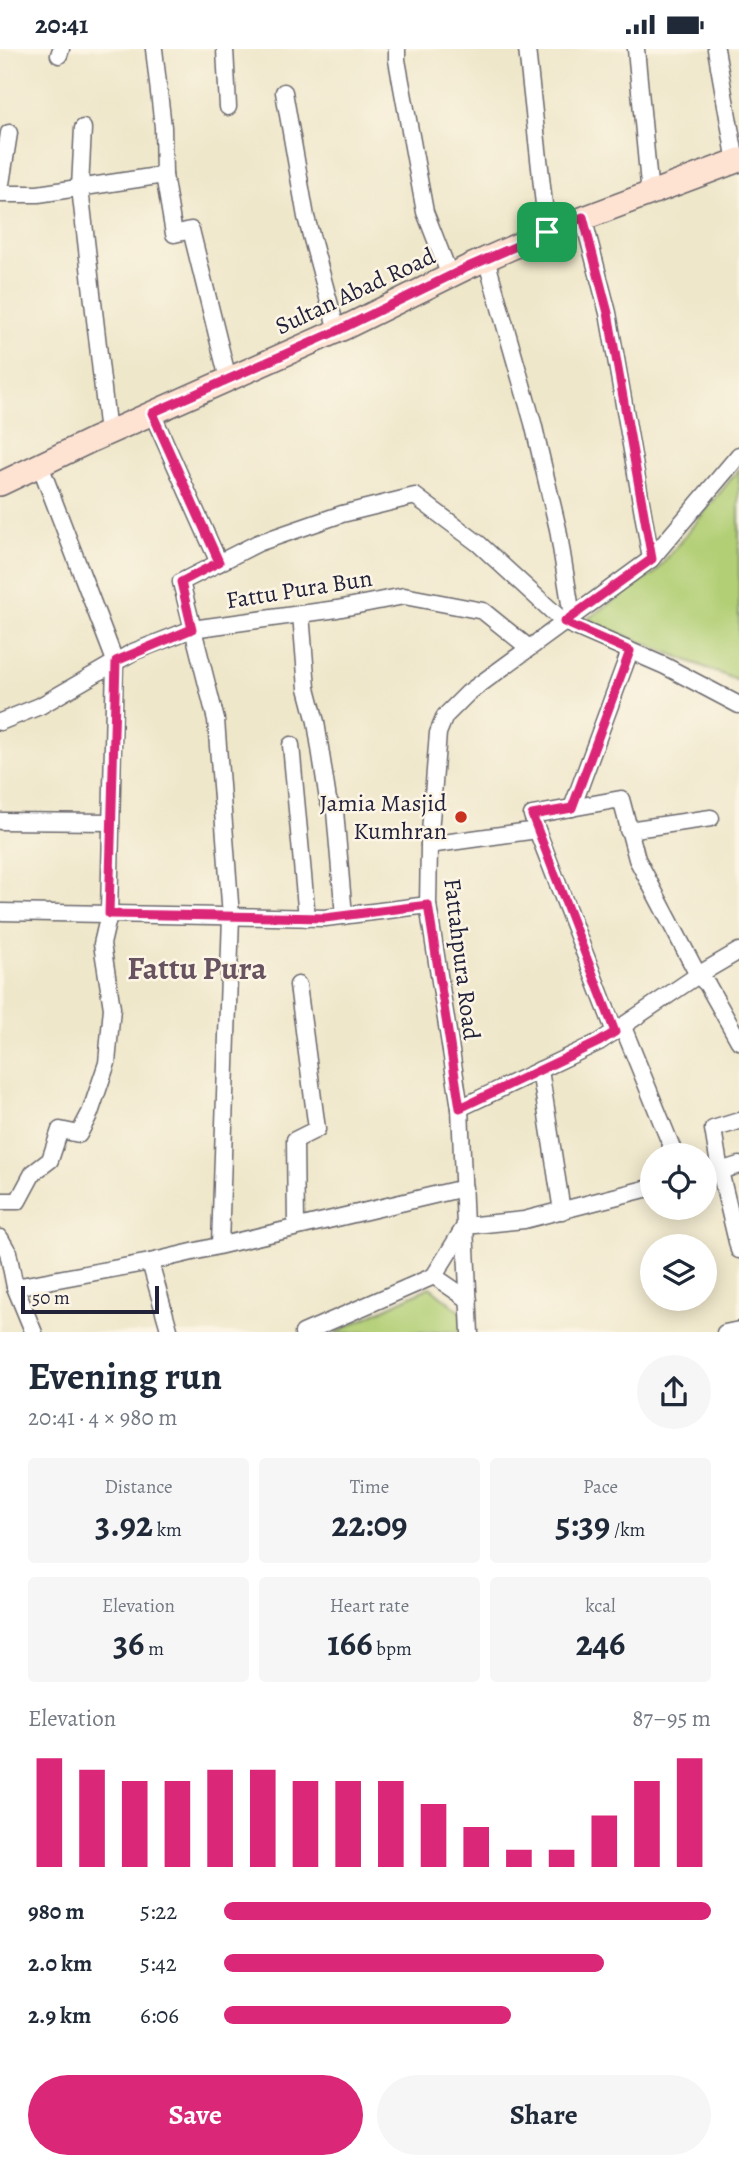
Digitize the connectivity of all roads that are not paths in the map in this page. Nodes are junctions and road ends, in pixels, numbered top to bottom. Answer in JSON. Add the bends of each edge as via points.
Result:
{"nodes":[{"id":1,"x":154,"y":49,"type":"edge"},
{"id":2,"x":225,"y":49,"type":"edge"},
{"id":3,"x":397,"y":49,"type":"edge"},
{"id":4,"x":527,"y":49,"type":"edge"},
{"id":5,"x":636,"y":49,"type":"edge"},
{"id":6,"x":716,"y":49,"type":"edge"},
{"id":7,"x":284,"y":92,"type":"dead end"},
{"id":8,"x":228,"y":107,"type":"dead end"},
{"id":9,"x":83,"y":128,"type":"dead end"},
{"id":10,"x":9,"y":133,"type":"dead end"},
{"id":11,"x":738,"y":161,"type":"edge"},
{"id":12,"x":164,"y":175,"type":"junction"},
{"id":13,"x":80,"y":188,"type":"junction"},
{"id":14,"x":0,"y":192,"type":"edge"},
{"id":15,"x":650,"y":195,"type":"junction"},
{"id":16,"x":583,"y":217,"type":"junction"},
{"id":17,"x":547,"y":232,"type":"junction"},
{"id":18,"x":486,"y":259,"type":"junction"},
{"id":19,"x":450,"y":276,"type":"junction"},
{"id":20,"x":337,"y":331,"type":"junction"},
{"id":21,"x":228,"y":379,"type":"junction"},
{"id":22,"x":152,"y":413,"type":"junction"},
{"id":23,"x":108,"y":433,"type":"junction"},
{"id":24,"x":739,"y":455,"type":"edge"},
{"id":25,"x":40,"y":465,"type":"junction"},
{"id":26,"x":0,"y":484,"type":"edge"},
{"id":27,"x":652,"y":559,"type":"junction"},
{"id":28,"x":219,"y":562,"type":"junction"},
{"id":29,"x":301,"y":614,"type":"junction"},
{"id":30,"x":568,"y":619,"type":"junction"},
{"id":31,"x":192,"y":629,"type":"junction"},
{"id":32,"x":529,"y":648,"type":"junction"},
{"id":33,"x":630,"y":651,"type":"junction"},
{"id":34,"x":116,"y":661,"type":"junction"},
{"id":35,"x":739,"y":705,"type":"edge"},
{"id":36,"x":0,"y":722,"type":"edge"},
{"id":37,"x":290,"y":745,"type":"dead end"},
{"id":38,"x":572,"y":808,"type":"junction"},
{"id":39,"x":711,"y":818,"type":"dead end"},
{"id":40,"x":0,"y":821,"type":"edge"},
{"id":41,"x":111,"y":823,"type":"junction"},
{"id":42,"x":537,"y":829,"type":"junction"},
{"id":43,"x":628,"y":830,"type":"junction"},
{"id":44,"x":429,"y":845,"type":"junction"},
{"id":45,"x":428,"y":905,"type":"junction"},
{"id":46,"x":0,"y":912,"type":"edge"},
{"id":47,"x":109,"y":914,"type":"junction"},
{"id":48,"x":231,"y":916,"type":"junction"},
{"id":49,"x":344,"y":916,"type":"junction"},
{"id":50,"x":307,"y":918,"type":"junction"},
{"id":51,"x":739,"y":951,"type":"edge"},
{"id":52,"x":698,"y":975,"type":"junction"},
{"id":53,"x":298,"y":985,"type":"dead end"},
{"id":54,"x":619,"y":1029,"type":"junction"},
{"id":55,"x":739,"y":1041,"type":"edge"},
{"id":56,"x":540,"y":1070,"type":"junction"},
{"id":57,"x":460,"y":1108,"type":"junction"},
{"id":58,"x":739,"y":1121,"type":"edge"},
{"id":59,"x":671,"y":1143,"type":"edge"},
{"id":60,"x":713,"y":1143,"type":"edge"},
{"id":61,"x":739,"y":1165,"type":"edge"},
{"id":62,"x":717,"y":1171,"type":"edge"},
{"id":63,"x":717,"y":1184,"type":"edge"},
{"id":64,"x":464,"y":1188,"type":"junction"},
{"id":65,"x":640,"y":1190,"type":"edge"},
{"id":66,"x":0,"y":1201,"type":"edge"},
{"id":67,"x":562,"y":1210,"type":"junction"},
{"id":68,"x":296,"y":1226,"type":"junction"},
{"id":69,"x":465,"y":1227,"type":"junction"},
{"id":70,"x":0,"y":1238,"type":"edge"},
{"id":71,"x":220,"y":1245,"type":"junction"},
{"id":72,"x":739,"y":1249,"type":"edge"},
{"id":73,"x":150,"y":1262,"type":"junction"},
{"id":74,"x":434,"y":1276,"type":"junction"},
{"id":75,"x":15,"y":1287,"type":"junction"},
{"id":76,"x":469,"y":1300,"type":"junction"},
{"id":77,"x":739,"y":1330,"type":"edge"},
{"id":78,"x":34,"y":1332,"type":"edge"},
{"id":79,"x":170,"y":1332,"type":"edge"},
{"id":80,"x":303,"y":1332,"type":"edge"},
{"id":81,"x":470,"y":1332,"type":"edge"},
{"id":82,"x":725,"y":1332,"type":"edge"}],
"edges":[{"from":1,"to":12,"type":"street"},
{"from":2,"to":8,"type":"street"},
{"from":3,"to":19,"type":"street","via":[[425,212]]},
{"from":4,"to":17,"type":"street"},
{"from":5,"to":15,"type":"street"},
{"from":6,"to":11,"type":"street"},
{"from":7,"to":20,"type":"street","via":[[306,217]]},
{"from":9,"to":13,"type":"street"},
{"from":10,"to":14,"type":"street"},
{"from":11,"to":15,"type":"street","name":"Sultan Abad Road"},
{"from":12,"to":13,"type":"street"},
{"from":12,"to":21,"type":"street","via":[[174,234],[191,230]]},
{"from":13,"to":14,"type":"street","via":[[38,194]]},
{"from":13,"to":23,"type":"street"},
{"from":15,"to":16,"type":"street","name":"Sultan Abad Road"},
{"from":16,"to":17,"type":"street","name":"Sultan Abad Road"},
{"from":16,"to":27,"type":"street","via":[[608,313]]},
{"from":17,"to":18,"type":"street","name":"Sultan Abad Road"},
{"from":18,"to":19,"type":"street","name":"Sultan Abad Road"},
{"from":18,"to":30,"type":"street","via":[[558,529]]},
{"from":19,"to":20,"type":"street","name":"Sultan Abad Road"},
{"from":20,"to":21,"type":"street","name":"Sultan Abad Road"},
{"from":21,"to":22,"type":"street","name":"Sultan Abad Road"},
{"from":22,"to":23,"type":"street","name":"Sultan Abad Road"},
{"from":22,"to":28,"type":"street"},
{"from":23,"to":25,"type":"street","name":"Sultan Abad Road"},
{"from":24,"to":27,"type":"street","name":"Fattahpura Road"},
{"from":25,"to":26,"type":"street","name":"Sultan Abad Road"},
{"from":25,"to":34,"type":"street"},
{"from":27,"to":30,"type":"street","name":"Fattahpura Road"},
{"from":28,"to":30,"type":"street","via":[[258,543],[342,514],[415,496]]},
{"from":28,"to":31,"type":"street","via":[[181,582]]},
{"from":29,"to":31,"type":"street","name":"Fattu Pura Bun"},
{"from":29,"to":32,"type":"street","name":"Fattu Pura Bun","via":[[404,596],[483,611]]},
{"from":29,"to":49,"type":"street","via":[[307,688],[328,800],[335,811]]},
{"from":30,"to":32,"type":"street","name":"Fattahpura Road"},
{"from":30,"to":33,"type":"street"},
{"from":31,"to":34,"type":"street","name":"Fattu Pura Bun"},
{"from":31,"to":48,"type":"street","via":[[216,720]]},
{"from":32,"to":44,"type":"street","name":"Fattahpura Road","via":[[445,716],[438,733]]},
{"from":33,"to":35,"type":"street"},
{"from":33,"to":38,"type":"street"},
{"from":34,"to":36,"type":"street","name":"Fattu Pura Bun","via":[[40,706]]},
{"from":34,"to":41,"type":"street"},
{"from":37,"to":50,"type":"street"},
{"from":38,"to":42,"type":"street","via":[[532,815]]},
{"from":38,"to":43,"type":"street","via":[[621,799]]},
{"from":39,"to":43,"type":"street"},
{"from":40,"to":41,"type":"street"},
{"from":41,"to":47,"type":"street"},
{"from":42,"to":44,"type":"street"},
{"from":42,"to":54,"type":"street"},
{"from":43,"to":52,"type":"street","via":[[637,859]]},
{"from":44,"to":45,"type":"street","name":"Fattahpura Road"},
{"from":45,"to":49,"type":"street"},
{"from":45,"to":57,"type":"street","name":"Fattahpura Road"},
{"from":46,"to":47,"type":"street"},
{"from":47,"to":48,"type":"street"},
{"from":47,"to":66,"type":"street","via":[[102,944],[112,1008],[107,1063],[90,1113],[79,1135],[60,1130],[50,1160],[33,1173],[18,1201]]},
{"from":48,"to":50,"type":"street"},
{"from":48,"to":71,"type":"street"},
{"from":49,"to":50,"type":"street"},
{"from":51,"to":52,"type":"street"},
{"from":52,"to":54,"type":"street"},
{"from":52,"to":55,"type":"street"},
{"from":53,"to":68,"type":"street","via":[[317,1129],[295,1140]]},
{"from":54,"to":56,"type":"street"},
{"from":54,"to":59,"type":"street"},
{"from":56,"to":57,"type":"street"},
{"from":56,"to":67,"type":"street"},
{"from":57,"to":64,"type":"street","name":"Fattahpura Road"},
{"from":58,"to":60,"type":"street","via":[[713,1129]]},
{"from":61,"to":62,"type":"street"},
{"from":63,"to":72,"type":"street"},
{"from":64,"to":68,"type":"street"},
{"from":64,"to":69,"type":"street","name":"Fattahpura Road"},
{"from":65,"to":67,"type":"street"},
{"from":67,"to":69,"type":"street"},
{"from":68,"to":71,"type":"street"},
{"from":69,"to":74,"type":"street"},
{"from":69,"to":76,"type":"street","name":"Fattahpura Road"},
{"from":70,"to":75,"type":"street","via":[[8,1252]]},
{"from":71,"to":73,"type":"street"},
{"from":73,"to":75,"type":"street"},
{"from":73,"to":79,"type":"street"},
{"from":74,"to":76,"type":"street"},
{"from":74,"to":80,"type":"street"},
{"from":75,"to":78,"type":"street"},
{"from":76,"to":81,"type":"street","name":"Fattahpura Road"},
{"from":77,"to":82,"type":"street"}]}
